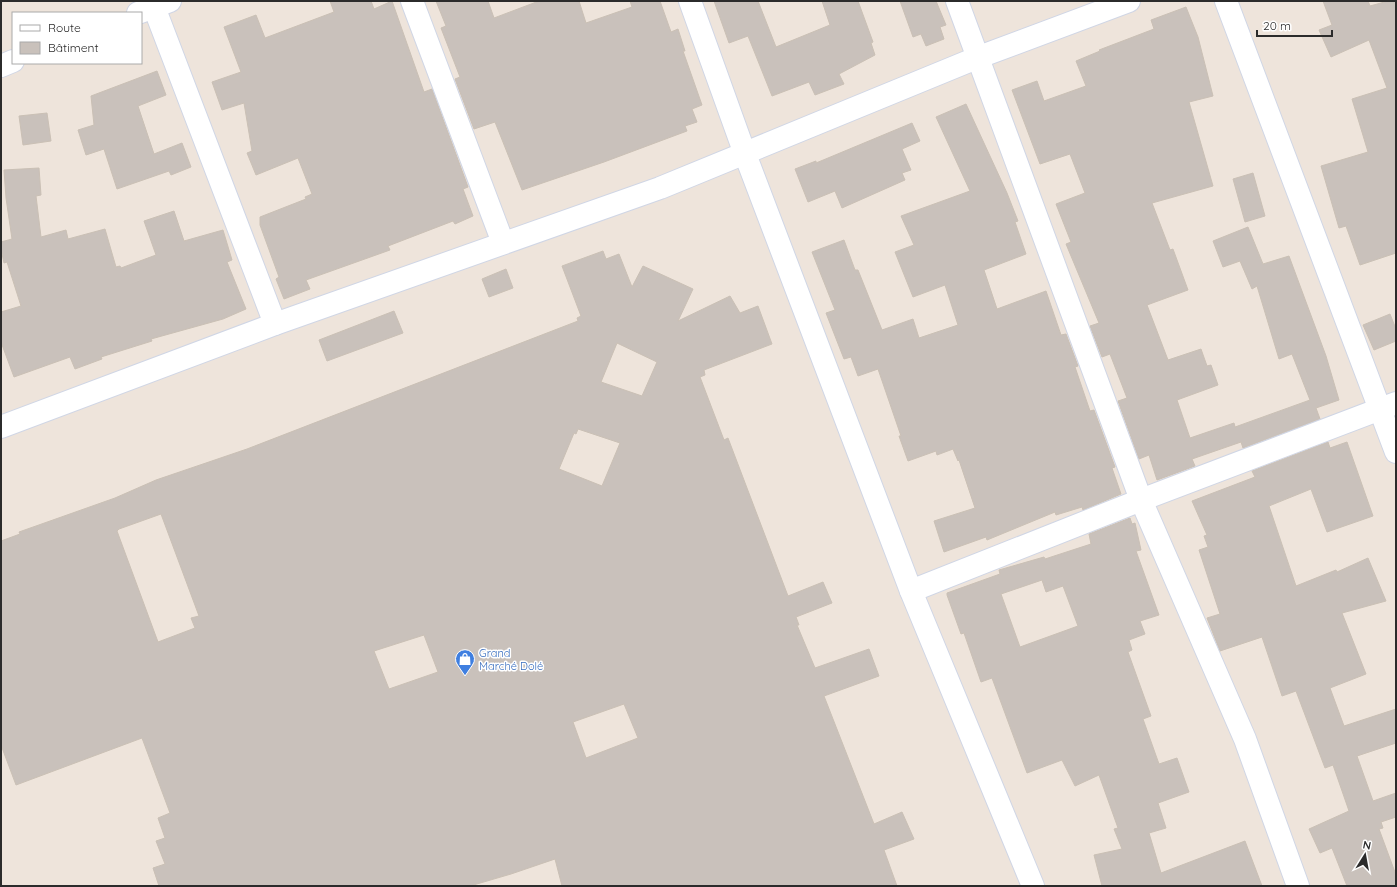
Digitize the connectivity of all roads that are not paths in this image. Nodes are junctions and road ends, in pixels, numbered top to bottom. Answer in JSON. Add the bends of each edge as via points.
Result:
{"nodes":[{"id":1,"x":412,"y":1,"type":"edge"},
{"id":2,"x":690,"y":1,"type":"edge"},
{"id":3,"x":958,"y":1,"type":"edge"},
{"id":4,"x":1129,"y":1,"type":"edge"},
{"id":5,"x":1226,"y":1,"type":"edge"},
{"id":6,"x":154,"y":7,"type":"edge"},
{"id":7,"x":979,"y":57,"type":"junction"},
{"id":8,"x":12,"y":61,"type":"edge"},
{"id":9,"x":1,"y":66,"type":"edge"},
{"id":10,"x":745,"y":154,"type":"junction"},
{"id":11,"x":503,"y":243,"type":"junction"},
{"id":12,"x":275,"y":324,"type":"junction"},
{"id":13,"x":1388,"y":406,"type":"edge"},
{"id":14,"x":1,"y":428,"type":"edge"},
{"id":15,"x":1396,"y":452,"type":"edge"},
{"id":16,"x":1141,"y":500,"type":"junction"},
{"id":17,"x":911,"y":591,"type":"junction"},
{"id":18,"x":1033,"y":886,"type":"edge"},
{"id":19,"x":1298,"y":886,"type":"edge"}],
"edges":[{"from":1,"to":11,"type":"street"},
{"from":2,"to":10,"type":"street"},
{"from":3,"to":7,"type":"street"},
{"from":4,"to":7,"type":"street"},
{"from":5,"to":13,"type":"street"},
{"from":6,"to":12,"type":"street"},
{"from":7,"to":10,"type":"street"},
{"from":7,"to":16,"type":"street"},
{"from":8,"to":9,"type":"street"},
{"from":10,"to":11,"type":"street","via":[[660,188]]},
{"from":10,"to":17,"type":"street"},
{"from":11,"to":12,"type":"street"},
{"from":12,"to":14,"type":"street"},
{"from":13,"to":15,"type":"street"},
{"from":13,"to":16,"type":"street"},
{"from":16,"to":17,"type":"street"},
{"from":16,"to":19,"type":"street","via":[[1245,739]]},
{"from":17,"to":18,"type":"street"}]}
